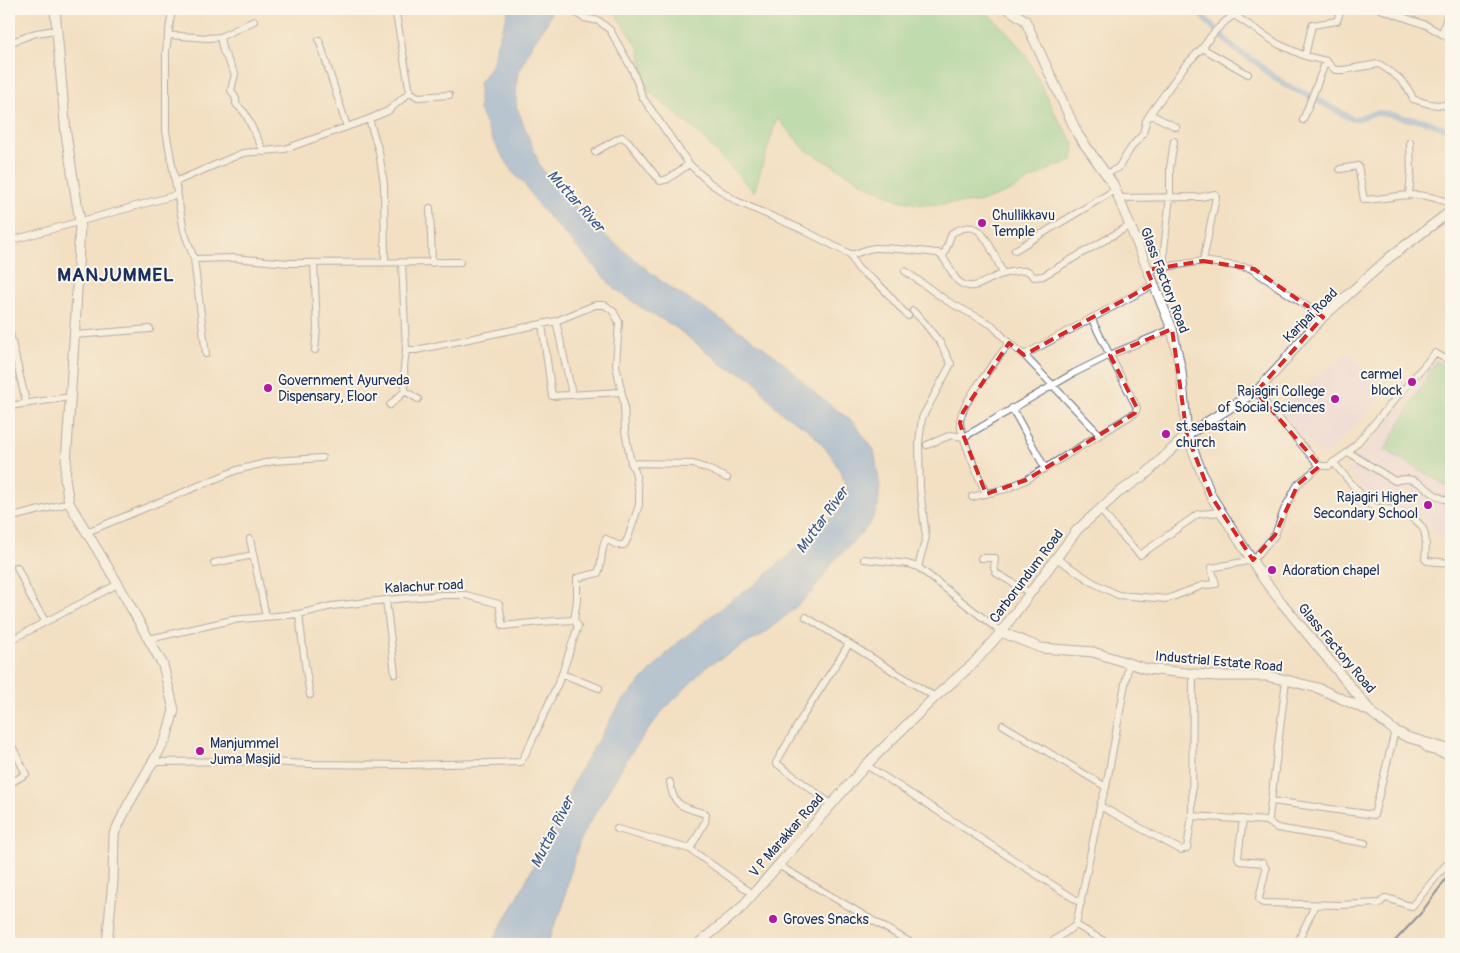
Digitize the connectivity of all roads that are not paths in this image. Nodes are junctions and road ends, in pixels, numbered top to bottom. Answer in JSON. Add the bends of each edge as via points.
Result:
{"nodes":[{"id":1,"x":56,"y":9,"type":"edge"},
{"id":2,"x":172,"y":9,"type":"edge"},
{"id":3,"x":395,"y":9,"type":"edge"},
{"id":4,"x":574,"y":9,"type":"edge"},
{"id":5,"x":1009,"y":9,"type":"edge"},
{"id":6,"x":1341,"y":9,"type":"edge"},
{"id":7,"x":1380,"y":9,"type":"edge"},
{"id":8,"x":1449,"y":9,"type":"edge"},
{"id":9,"x":254,"y":21,"type":"dead end"},
{"id":10,"x":56,"y":30,"type":"junction"},
{"id":11,"x":1442,"y":34,"type":"junction"},
{"id":12,"x":168,"y":35,"type":"junction"},
{"id":13,"x":220,"y":37,"type":"junction"},
{"id":14,"x":1451,"y":38,"type":"edge"},
{"id":15,"x":319,"y":40,"type":"dead end"},
{"id":16,"x":9,"y":43,"type":"edge"},
{"id":17,"x":1204,"y":46,"type":"junction"},
{"id":18,"x":1305,"y":56,"type":"junction"},
{"id":19,"x":1326,"y":61,"type":"junction"},
{"id":20,"x":1248,"y":74,"type":"dead end"},
{"id":21,"x":410,"y":92,"type":"junction"},
{"id":22,"x":449,"y":95,"type":"dead end"},
{"id":23,"x":1451,"y":106,"type":"edge"},
{"id":24,"x":1150,"y":114,"type":"junction"},
{"id":25,"x":369,"y":119,"type":"junction"},
{"id":26,"x":1303,"y":120,"type":"dead end"},
{"id":27,"x":348,"y":127,"type":"junction"},
{"id":28,"x":1176,"y":127,"type":"dead end"},
{"id":29,"x":1174,"y":141,"type":"dead end"},
{"id":30,"x":1410,"y":142,"type":"dead end"},
{"id":31,"x":264,"y":152,"type":"junction"},
{"id":32,"x":594,"y":152,"type":"dead end"},
{"id":33,"x":690,"y":164,"type":"junction"},
{"id":34,"x":1340,"y":169,"type":"dead end"},
{"id":35,"x":1106,"y":174,"type":"junction"},
{"id":36,"x":175,"y":182,"type":"junction"},
{"id":37,"x":176,"y":194,"type":"junction"},
{"id":38,"x":1116,"y":194,"type":"junction"},
{"id":39,"x":1409,"y":194,"type":"junction"},
{"id":40,"x":1170,"y":196,"type":"junction"},
{"id":41,"x":1451,"y":204,"type":"edge"},
{"id":42,"x":430,"y":208,"type":"dead end"},
{"id":43,"x":1451,"y":211,"type":"edge"},
{"id":44,"x":80,"y":222,"type":"junction"},
{"id":45,"x":1129,"y":226,"type":"junction"},
{"id":46,"x":9,"y":241,"type":"edge"},
{"id":47,"x":1015,"y":250,"type":"dead end"},
{"id":48,"x":850,"y":254,"type":"junction"},
{"id":49,"x":943,"y":257,"type":"junction"},
{"id":50,"x":194,"y":259,"type":"junction"},
{"id":51,"x":1203,"y":261,"type":"junction"},
{"id":52,"x":432,"y":262,"type":"junction"},
{"id":53,"x":460,"y":262,"type":"dead end"},
{"id":54,"x":314,"y":263,"type":"junction"},
{"id":55,"x":385,"y":263,"type":"junction"},
{"id":56,"x":402,"y":263,"type":"junction"},
{"id":57,"x":1164,"y":267,"type":"junction"},
{"id":58,"x":1147,"y":270,"type":"junction"},
{"id":59,"x":905,"y":271,"type":"dead end"},
{"id":60,"x":1003,"y":274,"type":"junction"},
{"id":61,"x":1153,"y":285,"type":"junction"},
{"id":62,"x":1323,"y":317,"type":"junction"},
{"id":63,"x":1091,"y":318,"type":"junction"},
{"id":64,"x":556,"y":321,"type":"junction"},
{"id":65,"x":542,"y":324,"type":"junction"},
{"id":66,"x":9,"y":329,"type":"edge"},
{"id":67,"x":150,"y":329,"type":"dead end"},
{"id":68,"x":1172,"y":329,"type":"junction"},
{"id":69,"x":75,"y":335,"type":"junction"},
{"id":70,"x":1009,"y":343,"type":"junction"},
{"id":71,"x":315,"y":350,"type":"dead end"},
{"id":72,"x":406,"y":350,"type":"junction"},
{"id":73,"x":206,"y":354,"type":"dead end"},
{"id":74,"x":1024,"y":355,"type":"junction"},
{"id":75,"x":1110,"y":355,"type":"junction"},
{"id":76,"x":1451,"y":362,"type":"edge"},
{"id":77,"x":1052,"y":386,"type":"junction"},
{"id":78,"x":405,"y":391,"type":"junction"},
{"id":79,"x":620,"y":392,"type":"junction"},
{"id":80,"x":1256,"y":392,"type":"junction"},
{"id":81,"x":572,"y":394,"type":"junction"},
{"id":82,"x":70,"y":397,"type":"junction"},
{"id":83,"x":418,"y":399,"type":"dead end"},
{"id":84,"x":26,"y":402,"type":"junction"},
{"id":85,"x":390,"y":404,"type":"dead end"},
{"id":86,"x":9,"y":406,"type":"edge"},
{"id":87,"x":1012,"y":408,"type":"junction"},
{"id":88,"x":1099,"y":434,"type":"junction"},
{"id":89,"x":1187,"y":435,"type":"junction"},
{"id":90,"x":964,"y":437,"type":"junction"},
{"id":91,"x":927,"y":445,"type":"dead end"},
{"id":92,"x":1348,"y":452,"type":"junction"},
{"id":93,"x":322,"y":458,"type":"dead end"},
{"id":94,"x":1333,"y":462,"type":"junction"},
{"id":95,"x":631,"y":463,"type":"junction"},
{"id":96,"x":1320,"y":466,"type":"junction"},
{"id":97,"x":1045,"y":468,"type":"junction"},
{"id":98,"x":728,"y":478,"type":"dead end"},
{"id":99,"x":986,"y":494,"type":"junction"},
{"id":100,"x":972,"y":497,"type":"dead end"},
{"id":101,"x":1451,"y":500,"type":"edge"},
{"id":102,"x":69,"y":503,"type":"junction"},
{"id":103,"x":1100,"y":510,"type":"junction"},
{"id":104,"x":1222,"y":512,"type":"junction"},
{"id":105,"x":16,"y":516,"type":"dead end"},
{"id":106,"x":87,"y":532,"type":"junction"},
{"id":107,"x":250,"y":539,"type":"dead end"},
{"id":108,"x":253,"y":555,"type":"junction"},
{"id":109,"x":981,"y":558,"type":"dead end"},
{"id":110,"x":1056,"y":558,"type":"junction"},
{"id":111,"x":864,"y":559,"type":"dead end"},
{"id":112,"x":1252,"y":560,"type":"junction"},
{"id":113,"x":1451,"y":563,"type":"edge"},
{"id":114,"x":214,"y":564,"type":"dead end"},
{"id":115,"x":17,"y":567,"type":"dead end"},
{"id":116,"x":918,"y":567,"type":"junction"},
{"id":117,"x":118,"y":584,"type":"junction"},
{"id":118,"x":1030,"y":593,"type":"junction"},
{"id":119,"x":386,"y":600,"type":"junction"},
{"id":120,"x":299,"y":614,"type":"junction"},
{"id":121,"x":266,"y":617,"type":"junction"},
{"id":122,"x":806,"y":617,"type":"dead end"},
{"id":123,"x":574,"y":620,"type":"junction"},
{"id":124,"x":46,"y":622,"type":"junction"},
{"id":125,"x":1001,"y":632,"type":"junction"},
{"id":126,"x":148,"y":639,"type":"junction"},
{"id":127,"x":9,"y":641,"type":"edge"},
{"id":128,"x":849,"y":644,"type":"junction"},
{"id":129,"x":1129,"y":662,"type":"junction"},
{"id":130,"x":395,"y":674,"type":"dead end"},
{"id":131,"x":562,"y":674,"type":"junction"},
{"id":132,"x":1193,"y":674,"type":"junction"},
{"id":133,"x":1286,"y":680,"type":"junction"},
{"id":134,"x":598,"y":688,"type":"dead end"},
{"id":135,"x":310,"y":695,"type":"dead end"},
{"id":136,"x":935,"y":697,"type":"junction"},
{"id":137,"x":1373,"y":714,"type":"junction"},
{"id":138,"x":1003,"y":725,"type":"dead end"},
{"id":139,"x":1395,"y":731,"type":"junction"},
{"id":140,"x":892,"y":739,"type":"joint"},
{"id":141,"x":9,"y":740,"type":"edge"},
{"id":142,"x":1423,"y":743,"type":"junction"},
{"id":143,"x":1451,"y":750,"type":"edge"},
{"id":144,"x":1451,"y":757,"type":"edge"},
{"id":145,"x":153,"y":762,"type":"junction"},
{"id":146,"x":866,"y":765,"type":"junction"},
{"id":147,"x":670,"y":782,"type":"dead end"},
{"id":148,"x":9,"y":784,"type":"edge"},
{"id":149,"x":1106,"y":787,"type":"junction"},
{"id":150,"x":1272,"y":801,"type":"junction"},
{"id":151,"x":831,"y":804,"type":"junction"},
{"id":152,"x":1100,"y":806,"type":"junction"},
{"id":153,"x":1192,"y":816,"type":"junction"},
{"id":154,"x":1242,"y":819,"type":"junction"},
{"id":155,"x":1268,"y":822,"type":"junction"},
{"id":156,"x":617,"y":829,"type":"dead end"},
{"id":157,"x":1365,"y":842,"type":"dead end"},
{"id":158,"x":690,"y":849,"type":"junction"},
{"id":159,"x":1451,"y":859,"type":"edge"},
{"id":160,"x":778,"y":865,"type":"junction"},
{"id":161,"x":753,"y":894,"type":"junction"},
{"id":162,"x":1082,"y":903,"type":"junction"},
{"id":163,"x":1315,"y":905,"type":"junction"},
{"id":164,"x":1076,"y":925,"type":"junction"},
{"id":165,"x":106,"y":944,"type":"edge"},
{"id":166,"x":698,"y":944,"type":"edge"},
{"id":167,"x":913,"y":944,"type":"edge"},
{"id":168,"x":1050,"y":944,"type":"edge"},
{"id":169,"x":1109,"y":944,"type":"edge"},
{"id":170,"x":1297,"y":944,"type":"edge"}],
"edges":[{"from":1,"to":10,"type":"main road"},
{"from":2,"to":12,"type":"street"},
{"from":3,"to":21,"type":"street"},
{"from":4,"to":33,"type":"street","via":[[584,18],[599,21],[610,30],[632,69],[643,98]]},
{"from":5,"to":35,"type":"main road","name":"Glass Factory Road","via":[[1025,20],[1078,135]]},
{"from":6,"to":18,"type":"street","via":[[1337,21],[1312,25]]},
{"from":7,"to":11,"type":"street"},
{"from":8,"to":11,"type":"street"},
{"from":9,"to":13,"type":"street"},
{"from":10,"to":16,"type":"street"},
{"from":10,"to":44,"type":"main road","via":[[66,134]]},
{"from":11,"to":14,"type":"street"},
{"from":12,"to":13,"type":"street"},
{"from":12,"to":36,"type":"street","via":[[166,130]]},
{"from":13,"to":31,"type":"street","via":[[235,74],[231,90],[236,104],[245,113]]},
{"from":15,"to":27,"type":"street"},
{"from":17,"to":18,"type":"street","via":[[1215,31],[1234,15],[1278,44]]},
{"from":17,"to":20,"type":"street","via":[[1204,49]]},
{"from":17,"to":24,"type":"street","via":[[1184,67]]},
{"from":18,"to":19,"type":"street"},
{"from":19,"to":23,"type":"street","via":[[1335,70],[1379,64],[1397,75],[1410,91],[1412,99]]},
{"from":19,"to":26,"type":"street"},
{"from":21,"to":22,"type":"street","via":[[418,97]]},
{"from":21,"to":25,"type":"street","via":[[388,111]]},
{"from":24,"to":28,"type":"street"},
{"from":24,"to":35,"type":"street","via":[[1143,134],[1118,168]]},
{"from":25,"to":27,"type":"street"},
{"from":25,"to":55,"type":"street","via":[[384,184]]},
{"from":27,"to":31,"type":"street","via":[[285,149]]},
{"from":29,"to":40,"type":"street"},
{"from":30,"to":39,"type":"street"},
{"from":31,"to":36,"type":"street","via":[[243,153]]},
{"from":32,"to":33,"type":"street","via":[[622,137],[660,181]]},
{"from":33,"to":48,"type":"street","via":[[736,201]]},
{"from":34,"to":39,"type":"street","via":[[1358,166],[1364,200]]},
{"from":35,"to":38,"type":"main road","name":"Glass Factory Road"},
{"from":36,"to":37,"type":"street"},
{"from":37,"to":44,"type":"street"},
{"from":37,"to":50,"type":"street"},
{"from":38,"to":40,"type":"street"},
{"from":38,"to":45,"type":"main road","name":"Glass Factory Road"},
{"from":38,"to":47,"type":"street"},
{"from":39,"to":41,"type":"street","via":[[1437,198]]},
{"from":40,"to":51,"type":"street","via":[[1215,194]]},
{"from":40,"to":57,"type":"street"},
{"from":42,"to":52,"type":"street"},
{"from":43,"to":62,"type":"main road","name":"Karipai Road","via":[[1385,261]]},
{"from":44,"to":46,"type":"street"},
{"from":44,"to":69,"type":"main road"},
{"from":45,"to":58,"type":"main road","name":"Glass Factory Road"},
{"from":45,"to":60,"type":"street","via":[[1043,276],[1034,277],[1028,271],[1018,270]]},
{"from":48,"to":49,"type":"street","via":[[875,248],[938,253]]},
{"from":48,"to":116,"type":"street","via":[[863,275],[923,321],[941,344],[951,364],[922,418],[920,489],[926,537]]},
{"from":49,"to":60,"type":"street","via":[[958,280],[968,287]]},
{"from":49,"to":60,"type":"street","via":[[952,233],[960,229],[976,229],[986,240]]},
{"from":50,"to":54,"type":"street"},
{"from":50,"to":73,"type":"street"},
{"from":51,"to":57,"type":"street"},
{"from":51,"to":62,"type":"street","via":[[1254,269]]},
{"from":52,"to":53,"type":"street"},
{"from":52,"to":56,"type":"street"},
{"from":54,"to":55,"type":"street"},
{"from":54,"to":71,"type":"street"},
{"from":55,"to":56,"type":"street"},
{"from":56,"to":72,"type":"street"},
{"from":57,"to":58,"type":"street"},
{"from":58,"to":61,"type":"main road","name":"Glass Factory Road"},
{"from":59,"to":70,"type":"street","via":[[947,301],[985,320]]},
{"from":61,"to":63,"type":"street"},
{"from":61,"to":68,"type":"main road","name":"Glass Factory Road"},
{"from":62,"to":80,"type":"main road","name":"Karipai Road"},
{"from":63,"to":74,"type":"street"},
{"from":63,"to":75,"type":"street"},
{"from":64,"to":65,"type":"street"},
{"from":64,"to":79,"type":"street","via":[[595,305],[605,305],[613,311],[618,322],[616,365]]},
{"from":64,"to":81,"type":"street"},
{"from":65,"to":72,"type":"street"},
{"from":65,"to":81,"type":"street","via":[[552,396]]},
{"from":66,"to":84,"type":"street"},
{"from":67,"to":69,"type":"street"},
{"from":68,"to":75,"type":"street"},
{"from":68,"to":89,"type":"main road","name":"Glass Factory Road","via":[[1181,371]]},
{"from":69,"to":82,"type":"main road"},
{"from":70,"to":74,"type":"street"},
{"from":70,"to":90,"type":"street","via":[[962,412],[960,423]]},
{"from":72,"to":78,"type":"street"},
{"from":74,"to":77,"type":"street"},
{"from":75,"to":77,"type":"street"},
{"from":75,"to":88,"type":"street","via":[[1137,408],[1135,413]]},
{"from":76,"to":92,"type":"street","via":[[1435,353]]},
{"from":77,"to":87,"type":"street"},
{"from":77,"to":88,"type":"street"},
{"from":78,"to":83,"type":"street"},
{"from":78,"to":85,"type":"street"},
{"from":79,"to":81,"type":"street"},
{"from":79,"to":95,"type":"street"},
{"from":80,"to":89,"type":"main road","name":"Karipai Road"},
{"from":80,"to":96,"type":"street"},
{"from":82,"to":84,"type":"street"},
{"from":82,"to":102,"type":"main road","via":[[65,479]]},
{"from":84,"to":86,"type":"street"},
{"from":87,"to":90,"type":"street"},
{"from":87,"to":97,"type":"street"},
{"from":88,"to":97,"type":"street"},
{"from":89,"to":103,"type":"main road","name":"Carborundum Road","via":[[1146,474]]},
{"from":89,"to":104,"type":"main road","name":"Glass Factory Road"},
{"from":90,"to":91,"type":"street","via":[[952,435]]},
{"from":90,"to":99,"type":"street"},
{"from":92,"to":94,"type":"street"},
{"from":92,"to":101,"type":"street","via":[[1395,481],[1408,479],[1442,499]]},
{"from":93,"to":106,"type":"street","via":[[273,461],[238,470]]},
{"from":94,"to":96,"type":"street","via":[[1329,466]]},
{"from":94,"to":113,"type":"street","via":[[1369,504],[1405,514],[1424,528],[1427,562]]},
{"from":95,"to":98,"type":"street","via":[[693,464]]},
{"from":95,"to":123,"type":"street","via":[[639,494],[632,529],[624,545],[606,539],[598,573],[577,578]]},
{"from":96,"to":112,"type":"street","via":[[1298,484],[1275,534]]},
{"from":97,"to":99,"type":"street","via":[[1006,489]]},
{"from":99,"to":100,"type":"street"},
{"from":102,"to":105,"type":"street"},
{"from":102,"to":106,"type":"main road"},
{"from":103,"to":104,"type":"street","via":[[1140,555],[1198,514]]},
{"from":103,"to":110,"type":"main road","name":"Carborundum Road","via":[[1077,530]]},
{"from":104,"to":112,"type":"main road","name":"Glass Factory Road"},
{"from":106,"to":117,"type":"main road"},
{"from":107,"to":108,"type":"street"},
{"from":108,"to":114,"type":"street"},
{"from":108,"to":121,"type":"street"},
{"from":109,"to":118,"type":"street","via":[[995,558],[996,573]]},
{"from":110,"to":112,"type":"street","via":[[1118,595],[1167,599],[1204,585],[1216,584],[1211,568]]},
{"from":110,"to":118,"type":"main road","name":"Carborundum Road"},
{"from":111,"to":116,"type":"street"},
{"from":112,"to":137,"type":"main road","name":"Glass Factory Road","via":[[1282,603]]},
{"from":115,"to":124,"type":"street"},
{"from":116,"to":125,"type":"street"},
{"from":117,"to":124,"type":"street"},
{"from":117,"to":126,"type":"main road"},
{"from":118,"to":125,"type":"main road","name":"Carborundum Road"},
{"from":119,"to":120,"type":"street","name":"Kalachur road","via":[[332,606]]},
{"from":119,"to":123,"type":"street","name":"Kalachur road","via":[[466,595],[498,604],[503,626]]},
{"from":119,"to":130,"type":"street"},
{"from":120,"to":121,"type":"street","name":"Kalachur road"},
{"from":120,"to":135,"type":"street"},
{"from":121,"to":126,"type":"street","name":"Kalachur road","via":[[232,620]]},
{"from":122,"to":128,"type":"street"},
{"from":123,"to":131,"type":"street","via":[[578,626]]},
{"from":124,"to":127,"type":"street"},
{"from":125,"to":129,"type":"main road","name":"Industrial Estate Road","via":[[1041,648],[1093,652]]},
{"from":125,"to":136,"type":"main road","name":"Carborundum Road"},
{"from":126,"to":145,"type":"main road","via":[[163,665],[174,710],[166,739]]},
{"from":128,"to":136,"type":"street"},
{"from":128,"to":151,"type":"street","via":[[776,763]]},
{"from":129,"to":132,"type":"main road","name":"Industrial Estate Road","via":[[1147,669]]},
{"from":129,"to":149,"type":"street"},
{"from":131,"to":134,"type":"street"},
{"from":131,"to":145,"type":"street","via":[[521,762],[349,765]]},
{"from":132,"to":133,"type":"main road","name":"Industrial Estate Road","via":[[1266,676]]},
{"from":132,"to":153,"type":"street"},
{"from":133,"to":137,"type":"main road","name":"Industrial Estate Road","via":[[1318,688]]},
{"from":133,"to":150,"type":"street"},
{"from":136,"to":140,"type":"main road","name":"Carborundum Road"},
{"from":137,"to":139,"type":"main road","name":"Glass Factory Road"},
{"from":138,"to":149,"type":"street"},
{"from":139,"to":142,"type":"main road","name":"Glass Factory Road"},
{"from":139,"to":150,"type":"street","via":[[1374,815]]},
{"from":140,"to":146,"type":"main road","name":"V P Marakkar Road"},
{"from":141,"to":148,"type":"street","via":[[26,774]]},
{"from":142,"to":143,"type":"main road","name":"Glass Factory Road"},
{"from":142,"to":144,"type":"street","via":[[1428,750]]},
{"from":145,"to":165,"type":"main road","via":[[114,834]]},
{"from":146,"to":151,"type":"main road","name":"V P Marakkar Road"},
{"from":146,"to":162,"type":"street"},
{"from":147,"to":158,"type":"street","via":[[671,796],[682,806],[706,814]]},
{"from":149,"to":152,"type":"street"},
{"from":150,"to":155,"type":"street"},
{"from":151,"to":160,"type":"main road","name":"V P Marakkar Road"},
{"from":152,"to":153,"type":"street","via":[[1181,850],[1187,848]]},
{"from":152,"to":162,"type":"street"},
{"from":153,"to":154,"type":"street"},
{"from":154,"to":155,"type":"street"},
{"from":154,"to":163,"type":"street","via":[[1238,858],[1244,862],[1262,863],[1266,869],[1260,901]]},
{"from":155,"to":157,"type":"street","via":[[1277,828]]},
{"from":156,"to":158,"type":"street"},
{"from":158,"to":161,"type":"street"},
{"from":159,"to":163,"type":"street","via":[[1412,906],[1389,898],[1380,903]]},
{"from":160,"to":161,"type":"main road","name":"V P Marakkar Road"},
{"from":160,"to":167,"type":"street"},
{"from":161,"to":166,"type":"main road","name":"V P Marakkar Road"},
{"from":162,"to":164,"type":"street"},
{"from":163,"to":170,"type":"street"},
{"from":164,"to":168,"type":"street"},
{"from":164,"to":169,"type":"street"}]}
